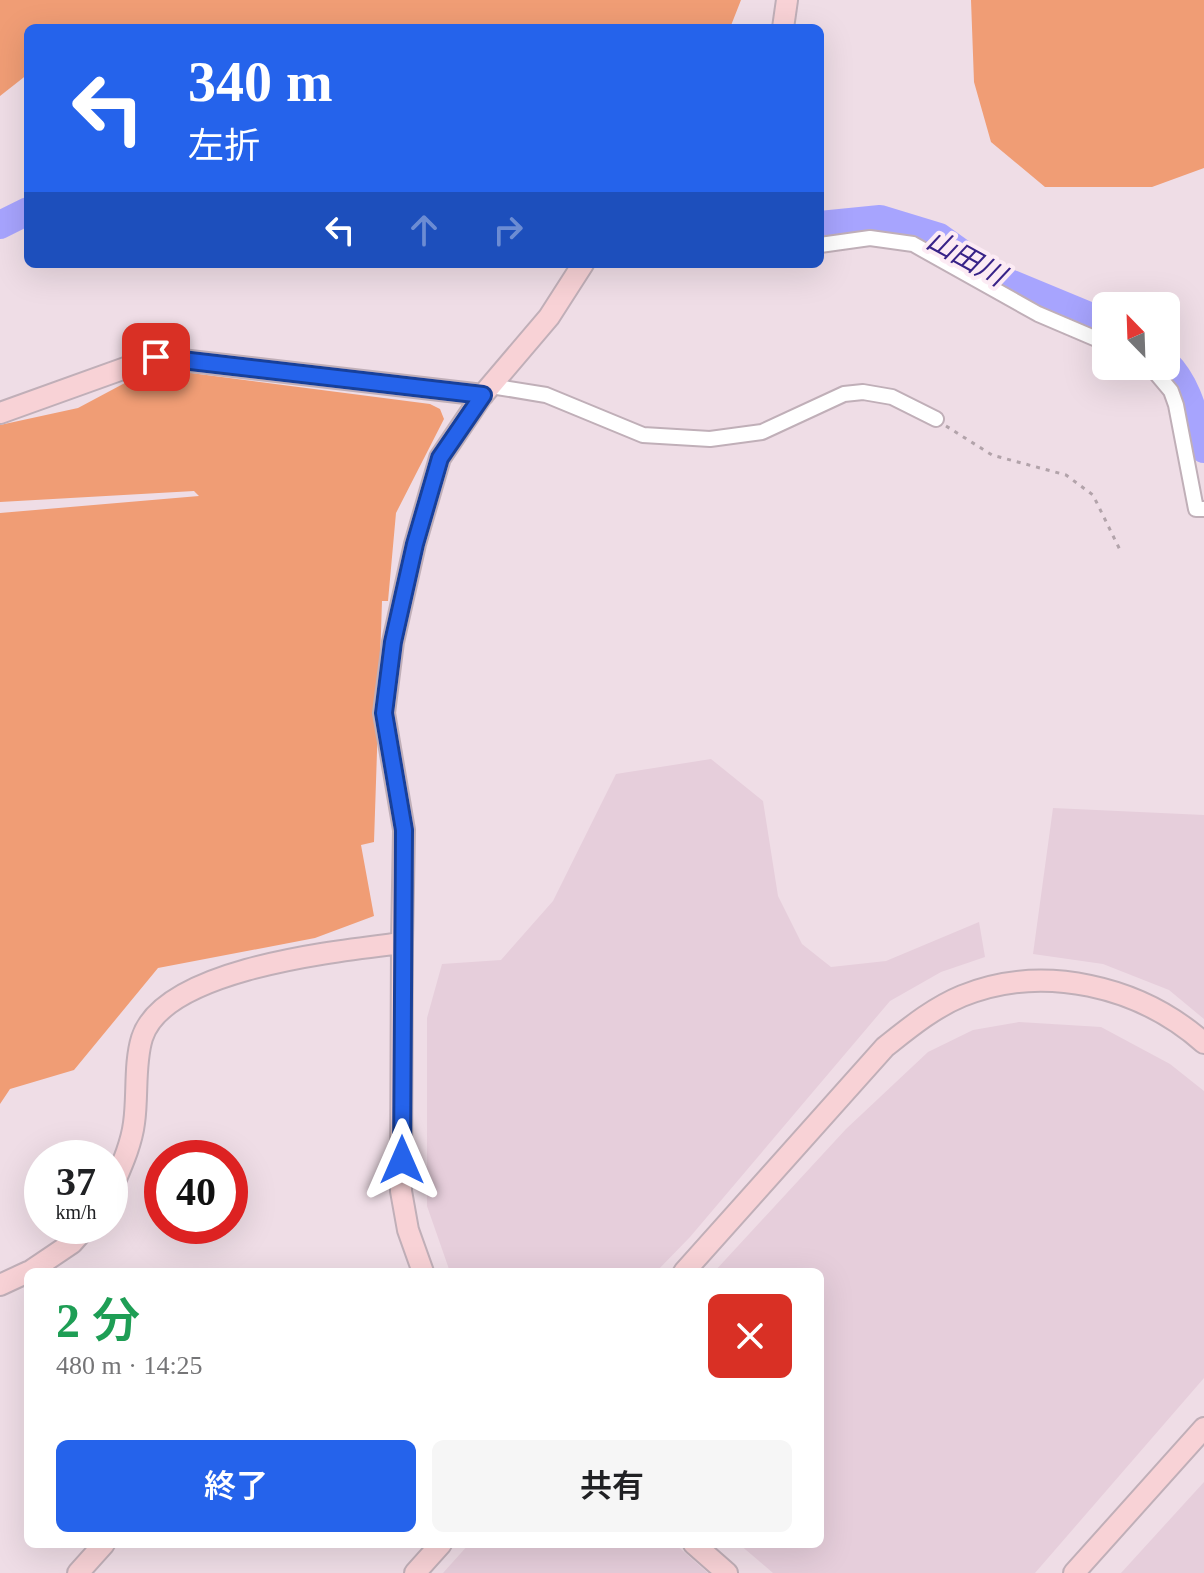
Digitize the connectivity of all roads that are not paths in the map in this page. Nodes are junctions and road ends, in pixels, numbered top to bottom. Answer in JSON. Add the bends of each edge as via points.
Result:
{"nodes":[{"id":1,"x":787,"y":0,"type":"edge"},
{"id":2,"x":784,"y":24,"type":"edge"},
{"id":3,"x":824,"y":244,"type":"edge"},
{"id":4,"x":580,"y":268,"type":"edge"},
{"id":5,"x":1092,"y":337,"type":"edge"},
{"id":6,"x":1162,"y":380,"type":"edge"},
{"id":7,"x":487,"y":391,"type":"junction"},
{"id":8,"x":0,"y":413,"type":"edge"},
{"id":9,"x":936,"y":419,"type":"road end"},
{"id":10,"x":1204,"y":509,"type":"edge"},
{"id":11,"x":402,"y":943,"type":"junction"},
{"id":12,"x":1204,"y":1043,"type":"edge"},
{"id":13,"x":128,"y":1143,"type":"edge"},
{"id":14,"x":70,"y":1244,"type":"edge"},
{"id":15,"x":34,"y":1268,"type":"edge"},
{"id":16,"x":418,"y":1268,"type":"edge"},
{"id":17,"x":688,"y":1268,"type":"edge"},
{"id":18,"x":24,"y":1274,"type":"edge"},
{"id":19,"x":0,"y":1285,"type":"edge"},
{"id":20,"x":1204,"y":1428,"type":"edge"},
{"id":21,"x":100,"y":1548,"type":"edge"},
{"id":22,"x":437,"y":1548,"type":"edge"},
{"id":23,"x":699,"y":1548,"type":"edge"},
{"id":24,"x":78,"y":1573,"type":"edge"},
{"id":25,"x":415,"y":1573,"type":"edge"},
{"id":26,"x":727,"y":1573,"type":"edge"},
{"id":27,"x":1074,"y":1573,"type":"edge"}],
"edges":[{"from":1,"to":2,"type":"street"},
{"from":3,"to":5,"type":"street","via":[[870,238],[913,244],[1038,314]]},
{"from":4,"to":7,"type":"street","via":[[549,317]]},
{"from":6,"to":10,"type":"street","via":[[1176,405],[1196,509]]},
{"from":7,"to":8,"type":"street","via":[[156,357]]},
{"from":7,"to":9,"type":"street","via":[[546,395],[643,435],[710,439],[762,432],[844,394],[863,392],[892,397]]},
{"from":7,"to":11,"type":"street","via":[[440,458],[393,642],[384,713],[404,830]]},
{"from":11,"to":13,"type":"street","via":[[214,978],[180,994],[142,1037]]},
{"from":11,"to":16,"type":"street","via":[[401,1191]]},
{"from":12,"to":17,"type":"street","via":[[1161,1011],[1094,986],[1007,982],[962,996],[924,1016],[885,1047]]},
{"from":14,"to":15,"type":"street"},
{"from":18,"to":19,"type":"street"},
{"from":20,"to":27,"type":"street"},
{"from":21,"to":24,"type":"street"},
{"from":22,"to":25,"type":"street"},
{"from":23,"to":26,"type":"street"}]}
